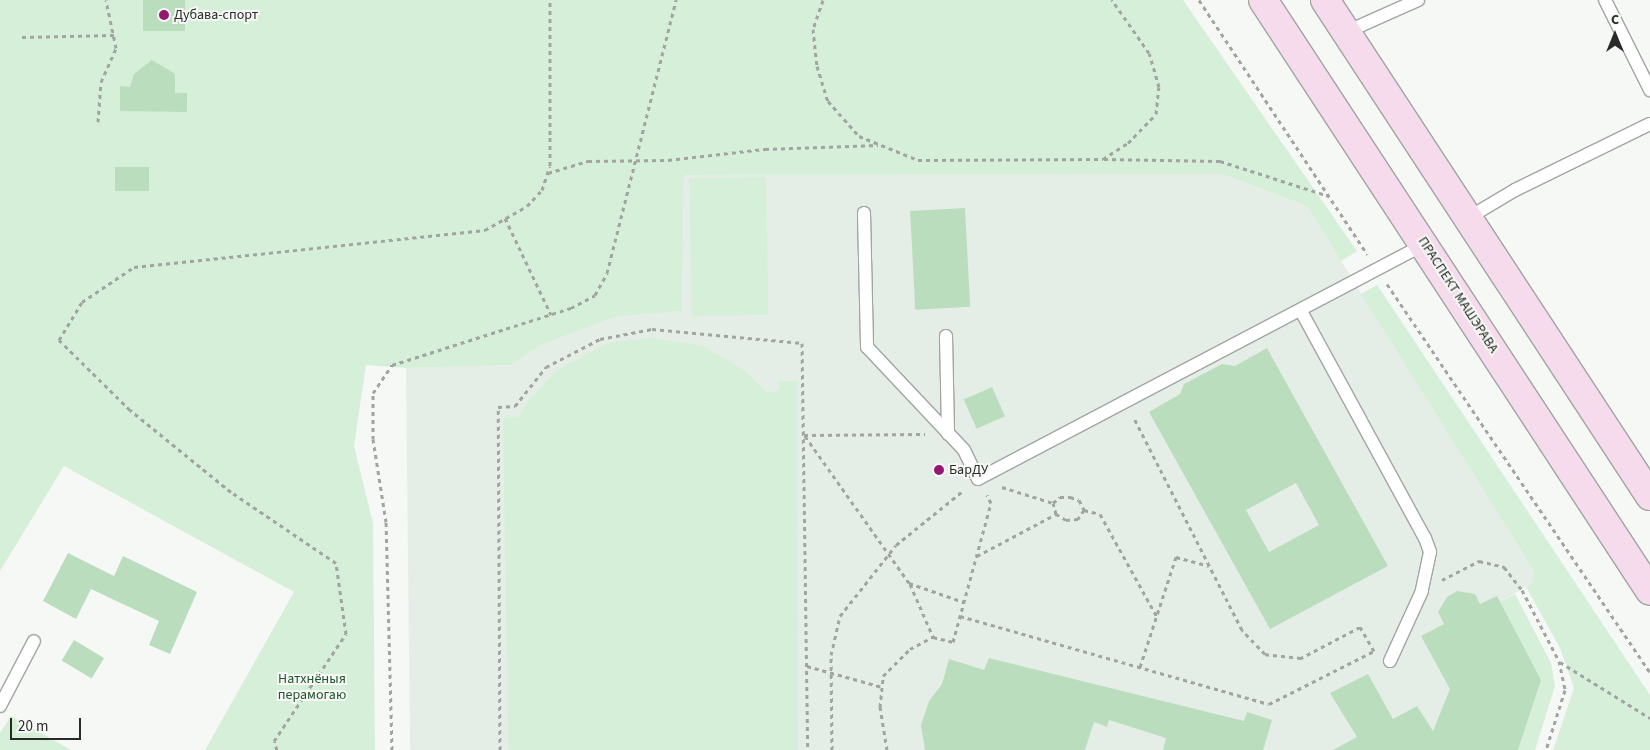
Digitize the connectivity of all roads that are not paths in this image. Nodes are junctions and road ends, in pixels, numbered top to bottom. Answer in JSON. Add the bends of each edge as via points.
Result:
{"nodes":[{"id":1,"x":1263,"y":0,"type":"edge"},
{"id":2,"x":1324,"y":0,"type":"edge"},
{"id":3,"x":1418,"y":0,"type":"edge"},
{"id":4,"x":1605,"y":0,"type":"edge"},
{"id":5,"x":1346,"y":32,"type":"junction"},
{"id":6,"x":1650,"y":90,"type":"edge"},
{"id":7,"x":1650,"y":124,"type":"edge"},
{"id":8,"x":864,"y":214,"type":"dead end"},
{"id":9,"x":1468,"y":218,"type":"junction"},
{"id":10,"x":1425,"y":244,"type":"junction"},
{"id":11,"x":1301,"y":311,"type":"junction"},
{"id":12,"x":946,"y":336,"type":"dead end"},
{"id":13,"x":948,"y":434,"type":"junction"},
{"id":14,"x":1650,"y":496,"type":"edge"},
{"id":15,"x":1650,"y":591,"type":"edge"},
{"id":16,"x":34,"y":641,"type":"dead end"},
{"id":17,"x":1390,"y":661,"type":"dead end"},
{"id":18,"x":0,"y":706,"type":"edge"}],
"edges":[{"from":1,"to":10,"type":"main road","name":"ПРАСПЕКТ МАШЭРАВА"},
{"from":2,"to":5,"type":"main road"},
{"from":3,"to":5,"type":"lane"},
{"from":4,"to":6,"type":"lane"},
{"from":5,"to":9,"type":"main road"},
{"from":7,"to":9,"type":"lane","via":[[1515,190]]},
{"from":8,"to":13,"type":"lane","via":[[867,348]]},
{"from":9,"to":14,"type":"main road"},
{"from":10,"to":11,"type":"lane"},
{"from":10,"to":15,"type":"main road","name":"ПРАСПЕКТ МАШЭРАВА"},
{"from":11,"to":13,"type":"lane","via":[[978,479],[964,450]]},
{"from":11,"to":17,"type":"lane","via":[[1430,552],[1422,591]]},
{"from":12,"to":13,"type":"lane"},
{"from":16,"to":18,"type":"lane"}]}
